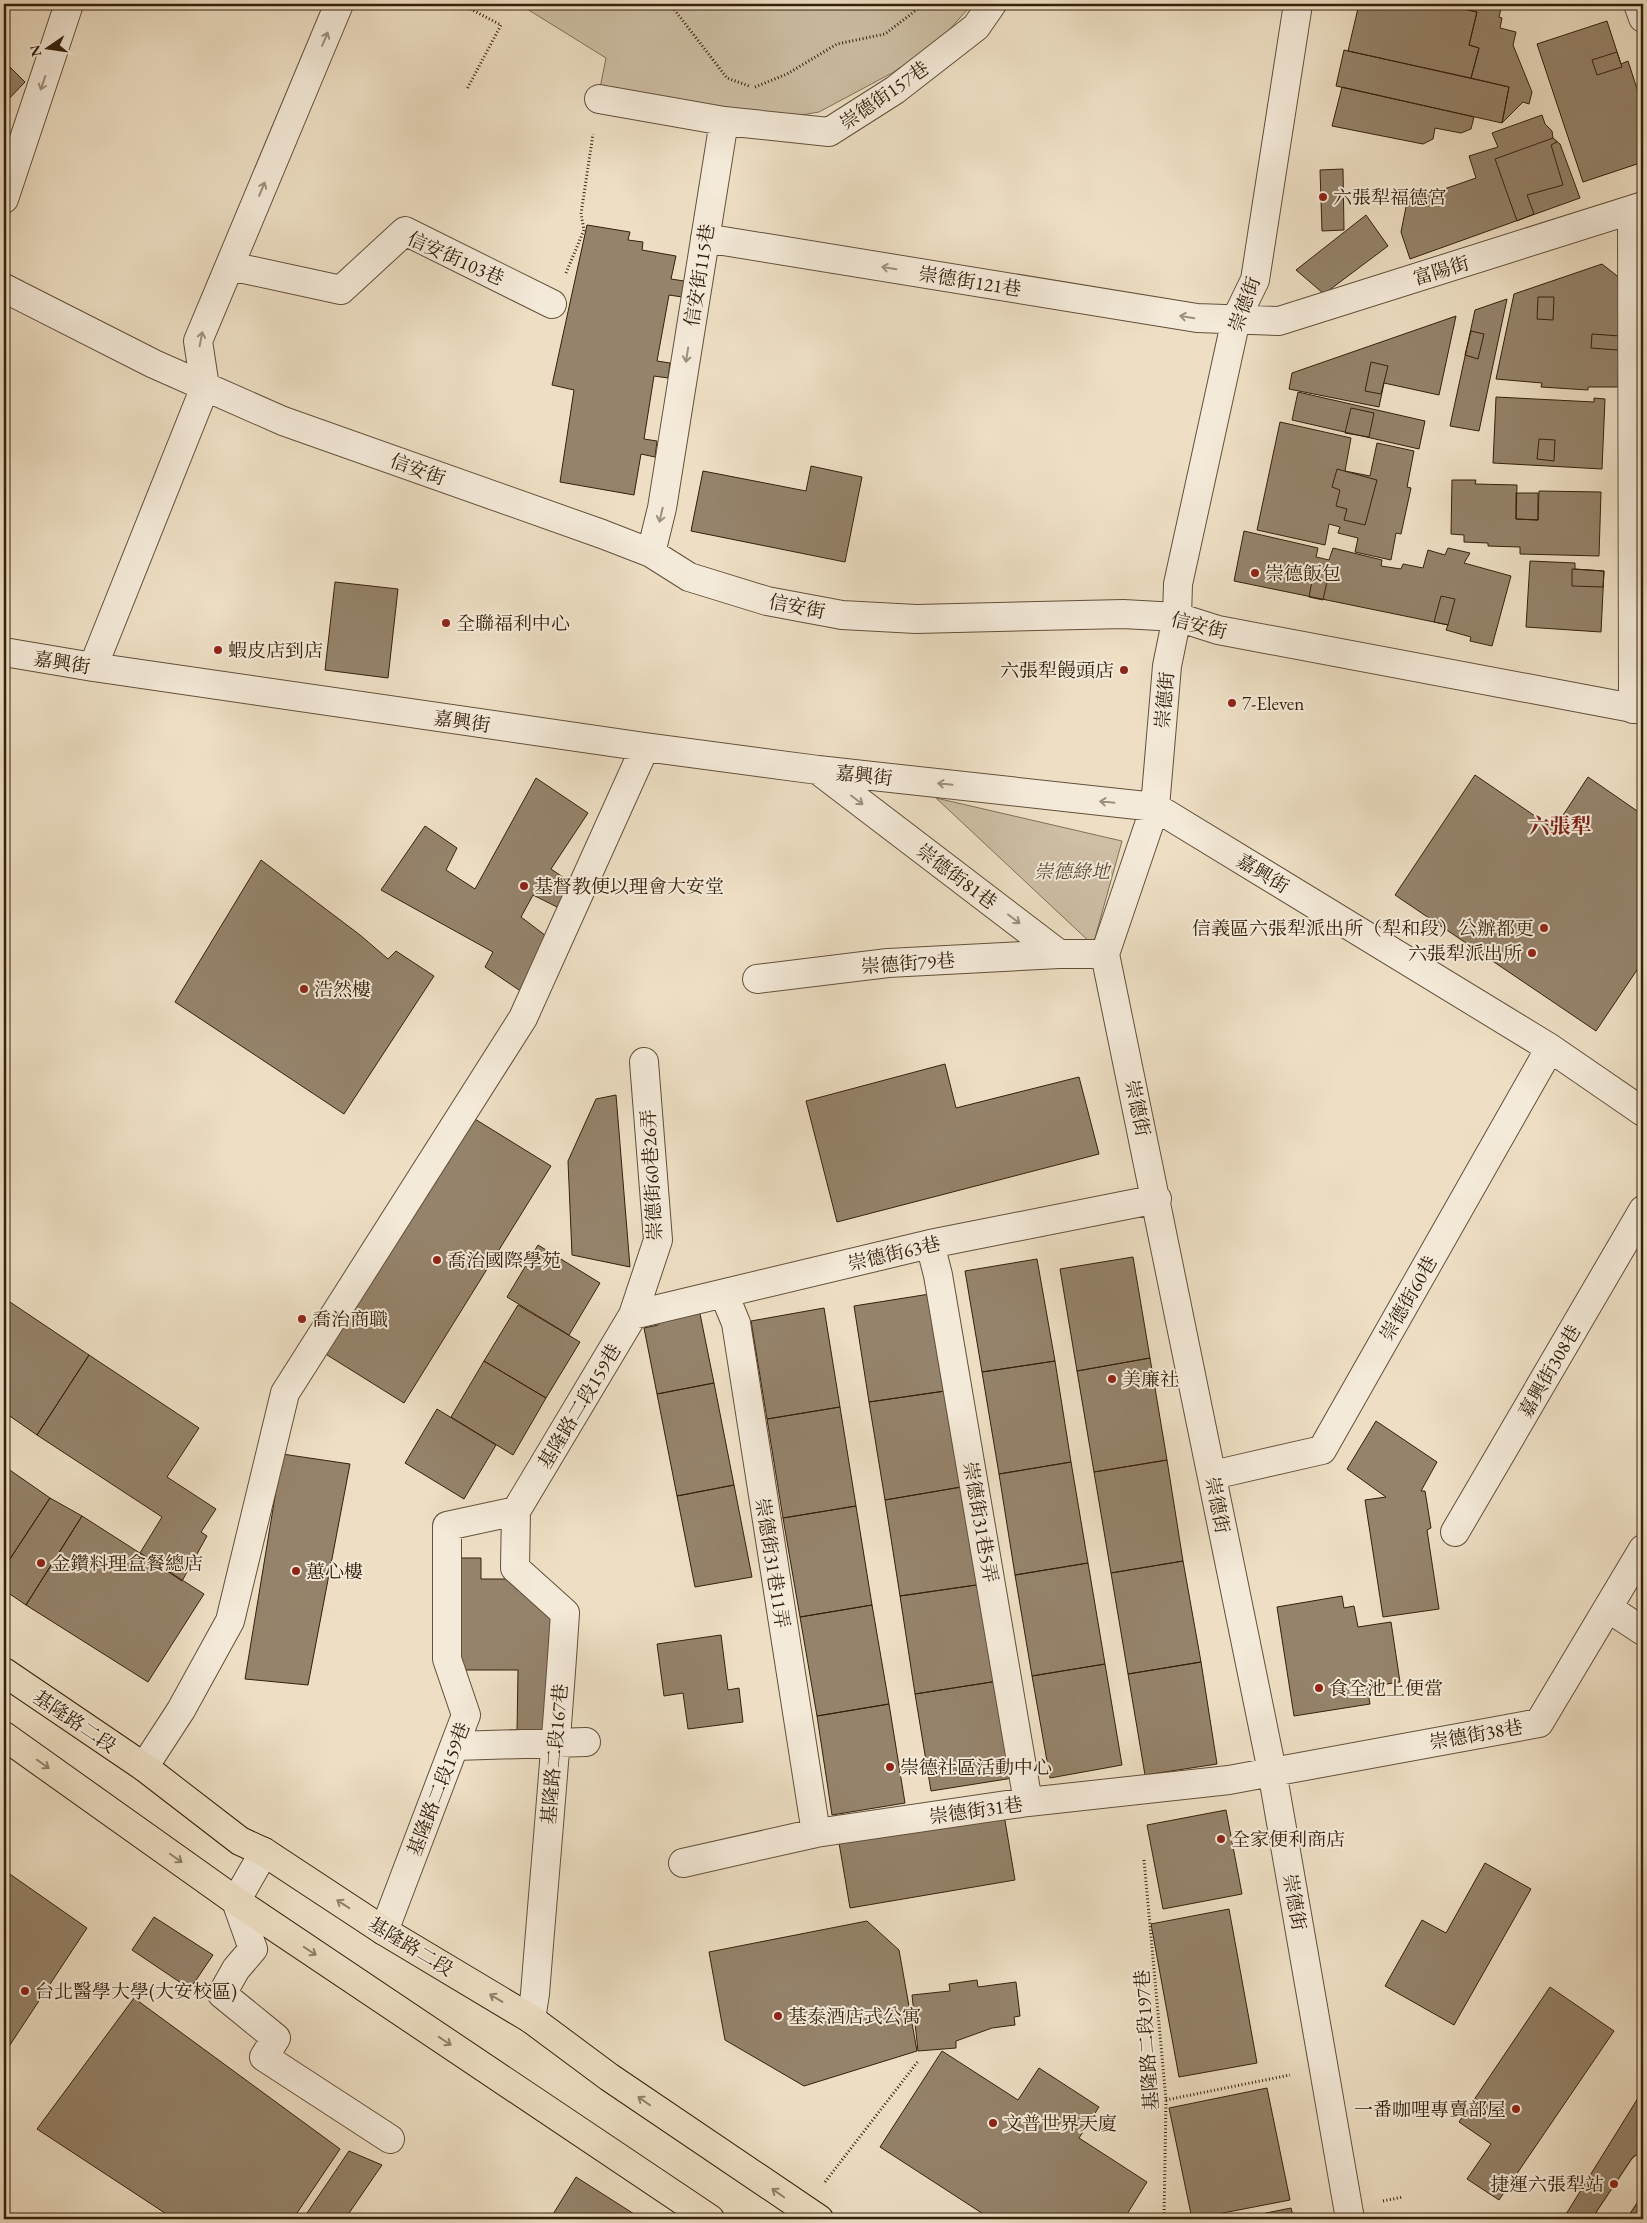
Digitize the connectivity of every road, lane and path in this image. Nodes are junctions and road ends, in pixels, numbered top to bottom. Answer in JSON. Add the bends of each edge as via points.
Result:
{"nodes":[{"id":1,"x":69,"y":4,"type":"edge"},
{"id":2,"x":339,"y":4,"type":"edge"},
{"id":3,"x":461,"y":4,"type":"edge"},
{"id":4,"x":670,"y":4,"type":"edge"},
{"id":5,"x":924,"y":4,"type":"edge"},
{"id":6,"x":992,"y":4,"type":"edge"},
{"id":7,"x":1298,"y":4,"type":"edge"},
{"id":8,"x":1638,"y":4,"type":"edge"},
{"id":9,"x":1643,"y":18,"type":"edge"},
{"id":10,"x":466,"y":89,"type":"dead end"},
{"id":11,"x":599,"y":99,"type":"joint"},
{"id":12,"x":724,"y":121,"type":"junction"},
{"id":13,"x":4,"y":199,"type":"edge"},
{"id":14,"x":1638,"y":208,"type":"edge"},
{"id":15,"x":705,"y":238,"type":"junction"},
{"id":16,"x":230,"y":266,"type":"junction"},
{"id":17,"x":4,"y":288,"type":"edge"},
{"id":18,"x":552,"y":304,"type":"joint"},
{"id":19,"x":1236,"y":319,"type":"junction"},
{"id":20,"x":206,"y":387,"type":"junction"},
{"id":21,"x":651,"y":553,"type":"junction"},
{"id":22,"x":1177,"y":616,"type":"junction"},
{"id":23,"x":4,"y":652,"type":"edge"},
{"id":24,"x":93,"y":667,"type":"junction"},
{"id":25,"x":1638,"y":710,"type":"edge"},
{"id":26,"x":645,"y":747,"type":"junction"},
{"id":27,"x":818,"y":770,"type":"junction"},
{"id":28,"x":1155,"y":807,"type":"junction"},
{"id":29,"x":1059,"y":954,"type":"junction"},
{"id":30,"x":1105,"y":954,"type":"junction"},
{"id":31,"x":757,"y":979,"type":"dead end"},
{"id":32,"x":1550,"y":1048,"type":"junction"},
{"id":33,"x":644,"y":1062,"type":"dead end"},
{"id":34,"x":1643,"y":1112,"type":"edge"},
{"id":35,"x":1157,"y":1199,"type":"junction"},
{"id":36,"x":1643,"y":1210,"type":"edge"},
{"id":37,"x":930,"y":1244,"type":"junction"},
{"id":38,"x":724,"y":1294,"type":"junction"},
{"id":39,"x":633,"y":1314,"type":"junction"},
{"id":40,"x":1212,"y":1476,"type":"junction"},
{"id":41,"x":516,"y":1512,"type":"junction"},
{"id":42,"x":1455,"y":1532,"type":"dead end"},
{"id":43,"x":1643,"y":1550,"type":"edge"},
{"id":44,"x":1608,"y":1608,"type":"junction"},
{"id":45,"x":1643,"y":1631,"type":"edge"},
{"id":46,"x":4,"y":1672,"type":"edge"},
{"id":47,"x":4,"y":1736,"type":"edge"},
{"id":48,"x":557,"y":1742,"type":"junction"},
{"id":49,"x":586,"y":1742,"type":"dead end"},
{"id":50,"x":455,"y":1746,"type":"junction"},
{"id":51,"x":144,"y":1767,"type":"junction"},
{"id":52,"x":1272,"y":1771,"type":"junction"},
{"id":53,"x":1028,"y":1802,"type":"junction"},
{"id":54,"x":816,"y":1834,"type":"junction"},
{"id":55,"x":264,"y":1852,"type":"junction"},
{"id":56,"x":1144,"y":1860,"type":"dead end"},
{"id":57,"x":683,"y":1863,"type":"dead end"},
{"id":58,"x":236,"y":1901,"type":"junction"},
{"id":59,"x":384,"y":1931,"type":"junction"},
{"id":60,"x":531,"y":2019,"type":"junction"},
{"id":61,"x":919,"y":2060,"type":"dead end"},
{"id":62,"x":1324,"y":2068,"type":"junction"},
{"id":63,"x":1166,"y":2100,"type":"junction"},
{"id":64,"x":390,"y":2140,"type":"dead end"},
{"id":65,"x":1643,"y":2168,"type":"edge"},
{"id":66,"x":813,"y":2216,"type":"edge"},
{"id":67,"x":710,"y":2219,"type":"edge"},
{"id":68,"x":1164,"y":2219,"type":"edge"},
{"id":69,"x":1350,"y":2219,"type":"edge"},
{"id":70,"x":1609,"y":2219,"type":"edge"}],
"edges":[{"from":1,"to":13,"type":"street","one_way":true},
{"from":16,"to":2,"type":"street","one_way":true},
{"from":3,"to":10,"type":"path","via":[[501,25]]},
{"from":4,"to":5,"type":"path","via":[[727,78],[753,88],[787,74],[837,44],[885,34]]},
{"from":6,"to":12,"type":"street","name":"崇德街157巷","via":[[976,27],[895,90],[830,132]]},
{"from":7,"to":19,"type":"street","name":"崇德街","via":[[1255,280]]},
{"from":8,"to":9,"type":"street"},
{"from":11,"to":12,"type":"street"},
{"from":11,"to":18,"type":"path","via":[[580,214],[584,230]]},
{"from":12,"to":15,"type":"street","name":"信安街115巷"},
{"from":14,"to":19,"type":"street","name":"富陽街","via":[[1279,321]]},
{"from":14,"to":25,"type":"street"},
{"from":19,"to":15,"type":"street","name":"崇德街121巷","one_way":true,"via":[[1197,318]]},
{"from":15,"to":21,"type":"street","name":"信安街115巷","one_way":true,"via":[[662,508]]},
{"from":16,"to":18,"type":"street","name":"信安街103巷","via":[[341,290],[405,231]]},
{"from":20,"to":16,"type":"street","one_way":true,"via":[[198,341]]},
{"from":17,"to":20,"type":"street","name":"信安街"},
{"from":19,"to":22,"type":"street","name":"崇德街","via":[[1178,584]]},
{"from":20,"to":21,"type":"street","name":"信安街","via":[[283,421]]},
{"from":20,"to":24,"type":"street"},
{"from":21,"to":22,"type":"street","name":"信安街","via":[[689,577],[767,601],[842,615],[916,619],[1123,614]]},
{"from":22,"to":25,"type":"street","name":"信安街","via":[[1218,630]]},
{"from":22,"to":28,"type":"street","name":"崇德街","via":[[1167,666]]},
{"from":23,"to":24,"type":"street","name":"嘉興街"},
{"from":24,"to":26,"type":"street","name":"嘉興街"},
{"from":26,"to":27,"type":"street","name":"嘉興街"},
{"from":26,"to":51,"type":"street","via":[[523,1018],[285,1393],[230,1621],[181,1710]]},
{"from":28,"to":27,"type":"street","name":"嘉興街","one_way":true},
{"from":27,"to":29,"type":"street","name":"崇德街81巷","one_way":true},
{"from":28,"to":30,"type":"street","name":"崇德街"},
{"from":28,"to":32,"type":"street","name":"嘉興街"},
{"from":29,"to":30,"type":"street"},
{"from":29,"to":31,"type":"street","name":"崇德街79巷","via":[[888,963]]},
{"from":30,"to":35,"type":"street","name":"崇德街"},
{"from":32,"to":34,"type":"street","name":"嘉興街"},
{"from":32,"to":40,"type":"street","name":"崇德街60巷","via":[[1322,1450]]},
{"from":33,"to":39,"type":"street","name":"崇德街60巷26弄","via":[[658,1240]]},
{"from":35,"to":37,"type":"street","name":"崇德街63巷"},
{"from":35,"to":40,"type":"street","name":"崇德街"},
{"from":36,"to":42,"type":"street","name":"嘉興街308巷"},
{"from":37,"to":38,"type":"street","name":"崇德街63巷"},
{"from":37,"to":53,"type":"street","name":"崇德街31巷5弄","via":[[938,1275]]},
{"from":38,"to":39,"type":"street","name":"崇德街63巷"},
{"from":38,"to":54,"type":"street","name":"崇德街31巷11弄","via":[[736,1324]]},
{"from":39,"to":41,"type":"street","name":"基隆路二段159巷"},
{"from":40,"to":52,"type":"street","name":"崇德街"},
{"from":41,"to":48,"type":"street","name":"基隆路二段167巷","via":[[515,1568],[565,1613]]},
{"from":41,"to":50,"type":"street","name":"基隆路二段159巷","via":[[447,1526],[447,1658],[466,1715]]},
{"from":43,"to":44,"type":"street","name":"崇德街38巷"},
{"from":44,"to":45,"type":"street"},
{"from":44,"to":52,"type":"street","name":"崇德街38巷","via":[[1539,1723]]},
{"from":46,"to":51,"type":"main road","name":"基隆路二段"},
{"from":47,"to":58,"type":"main road","one_way":true},
{"from":48,"to":49,"type":"street"},
{"from":48,"to":50,"type":"street"},
{"from":48,"to":60,"type":"street","name":"基隆路二段167巷"},
{"from":50,"to":59,"type":"street","name":"基隆路二段159巷"},
{"from":51,"to":55,"type":"main road","name":"基隆路二段","via":[[240,1841]]},
{"from":52,"to":53,"type":"street","name":"崇德街31巷","via":[[1229,1780]]},
{"from":52,"to":62,"type":"street","name":"崇德街"},
{"from":53,"to":54,"type":"street","name":"崇德街31巷"},
{"from":54,"to":57,"type":"street","name":"崇德街31巷"},
{"from":55,"to":58,"type":"street"},
{"from":59,"to":55,"type":"main road","name":"基隆路二段","one_way":true},
{"from":56,"to":63,"type":"path","name":"基隆路二段197巷"},
{"from":58,"to":64,"type":"street","via":[[253,1949],[236,1969],[222,1994],[276,2038],[264,2057]]},
{"from":58,"to":67,"type":"main road","one_way":true},
{"from":60,"to":59,"type":"main road","name":"基隆路二段","one_way":true},
{"from":66,"to":60,"type":"main road","name":"基隆路二段","one_way":true},
{"from":61,"to":66,"type":"path","via":[[820,2188]]},
{"from":62,"to":63,"type":"path"},
{"from":62,"to":69,"type":"street","name":"崇德街"},
{"from":63,"to":68,"type":"path","name":"基隆路二段197巷"},
{"from":65,"to":70,"type":"main road"}]}
